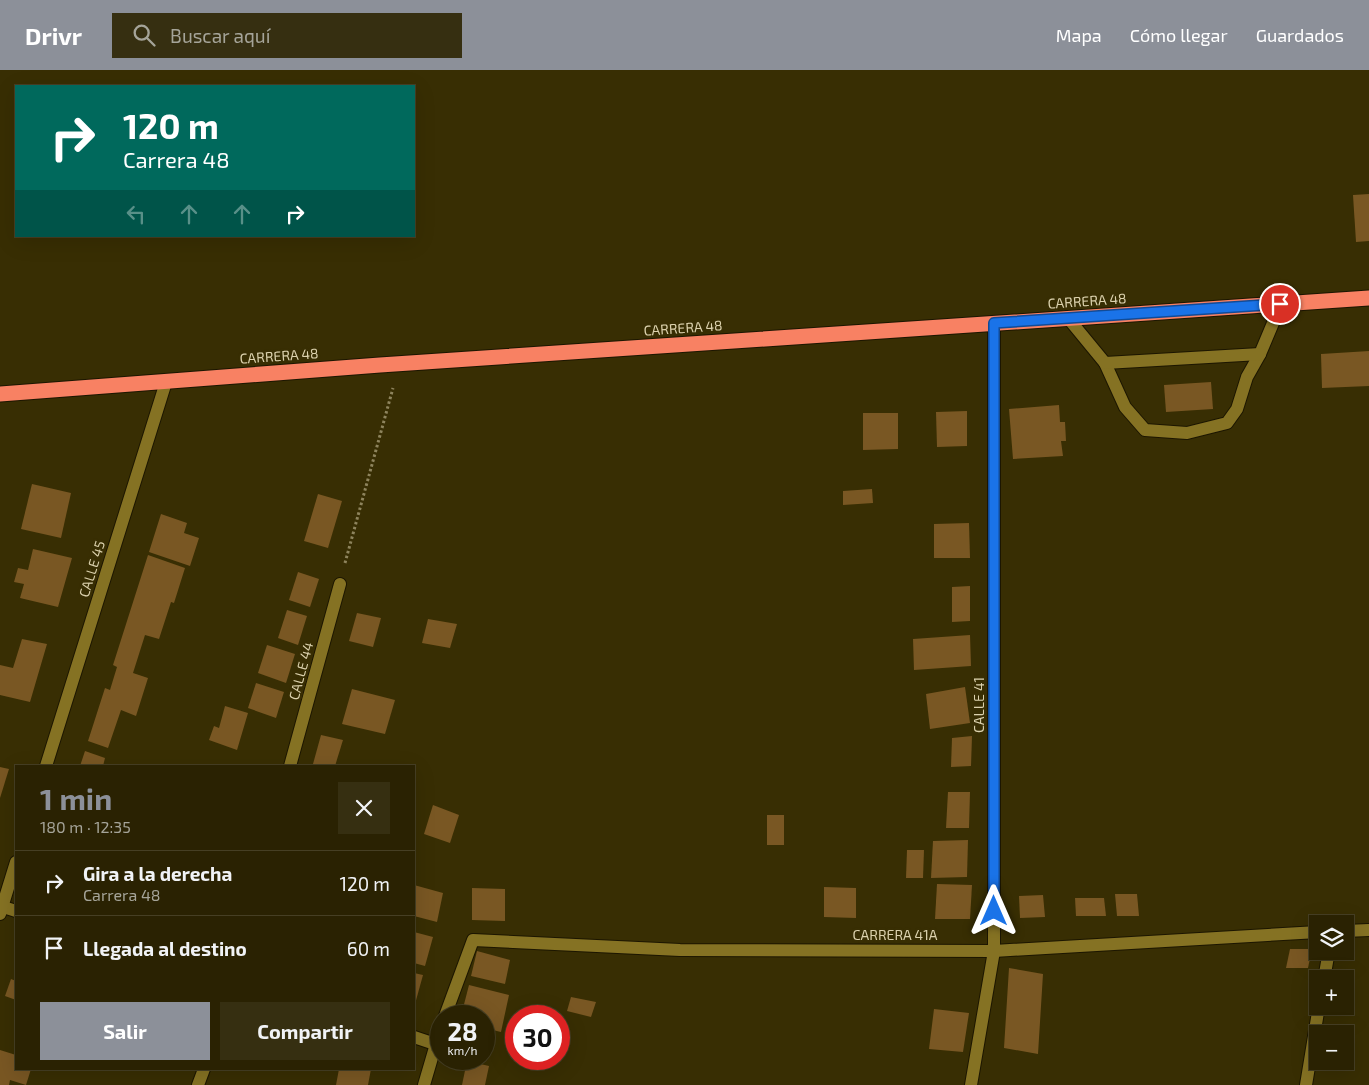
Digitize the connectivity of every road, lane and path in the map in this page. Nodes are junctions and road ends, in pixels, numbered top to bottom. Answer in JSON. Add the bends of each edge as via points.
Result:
{"nodes":[{"id":1,"x":1369,"y":298,"type":"edge"},
{"id":2,"x":1280,"y":304,"type":"junction"},
{"id":3,"x":1068,"y":318,"type":"junction"},
{"id":4,"x":994,"y":323,"type":"junction"},
{"id":5,"x":1260,"y":354,"type":"junction"},
{"id":6,"x":1106,"y":363,"type":"junction"},
{"id":7,"x":399,"y":364,"type":"junction"},
{"id":8,"x":166,"y":382,"type":"junction"},
{"id":9,"x":0,"y":394,"type":"edge"},
{"id":10,"x":340,"y":584,"type":"joint"},
{"id":11,"x":46,"y":765,"type":"edge"},
{"id":12,"x":290,"y":765,"type":"edge"},
{"id":13,"x":15,"y":865,"type":"edge"},
{"id":14,"x":1,"y":909,"type":"edge"},
{"id":15,"x":15,"y":911,"type":"edge"},
{"id":16,"x":1369,"y":930,"type":"edge"},
{"id":17,"x":1354,"y":931,"type":"edge"},
{"id":18,"x":1309,"y":932,"type":"edge"},
{"id":19,"x":994,"y":950,"type":"junction"},
{"id":20,"x":449,"y":1005,"type":"edge"},
{"id":21,"x":1318,"y":1015,"type":"edge"},
{"id":22,"x":415,"y":1037,"type":"edge"},
{"id":23,"x":430,"y":1042,"type":"edge"},
{"id":24,"x":430,"y":1063,"type":"edge"},
{"id":25,"x":204,"y":1070,"type":"edge"},
{"id":26,"x":198,"y":1085,"type":"edge"},
{"id":27,"x":424,"y":1085,"type":"edge"},
{"id":28,"x":971,"y":1085,"type":"edge"},
{"id":29,"x":1306,"y":1085,"type":"edge"}],
"edges":[{"from":1,"to":2,"type":"highway","name":"CARRERA 48"},
{"from":2,"to":3,"type":"highway","name":"CARRERA 48"},
{"from":2,"to":5,"type":"street"},
{"from":3,"to":4,"type":"highway","name":"CARRERA 48"},
{"from":3,"to":6,"type":"street"},
{"from":4,"to":7,"type":"highway","name":"CARRERA 48"},
{"from":4,"to":19,"type":"street","name":"CALLE 41"},
{"from":5,"to":6,"type":"street"},
{"from":5,"to":6,"type":"street","via":[[1247,377],[1237,409],[1227,423],[1187,433],[1145,430],[1125,407]]},
{"from":7,"to":8,"type":"highway","name":"CARRERA 48"},
{"from":7,"to":10,"type":"path"},
{"from":8,"to":9,"type":"highway","name":"CARRERA 48"},
{"from":8,"to":11,"type":"street","name":"CALLE 45"},
{"from":10,"to":12,"type":"street","name":"CALLE 44"},
{"from":13,"to":14,"type":"street"},
{"from":14,"to":15,"type":"street"},
{"from":16,"to":17,"type":"street"},
{"from":18,"to":19,"type":"street","name":"CARRERA 41A"},
{"from":19,"to":20,"type":"street","name":"CARRERA 41A","via":[[680,950],[473,940]]},
{"from":19,"to":28,"type":"street","name":"CALLE 41"},
{"from":21,"to":29,"type":"street"},
{"from":22,"to":23,"type":"street"},
{"from":24,"to":27,"type":"street"},
{"from":25,"to":26,"type":"street"}]}
